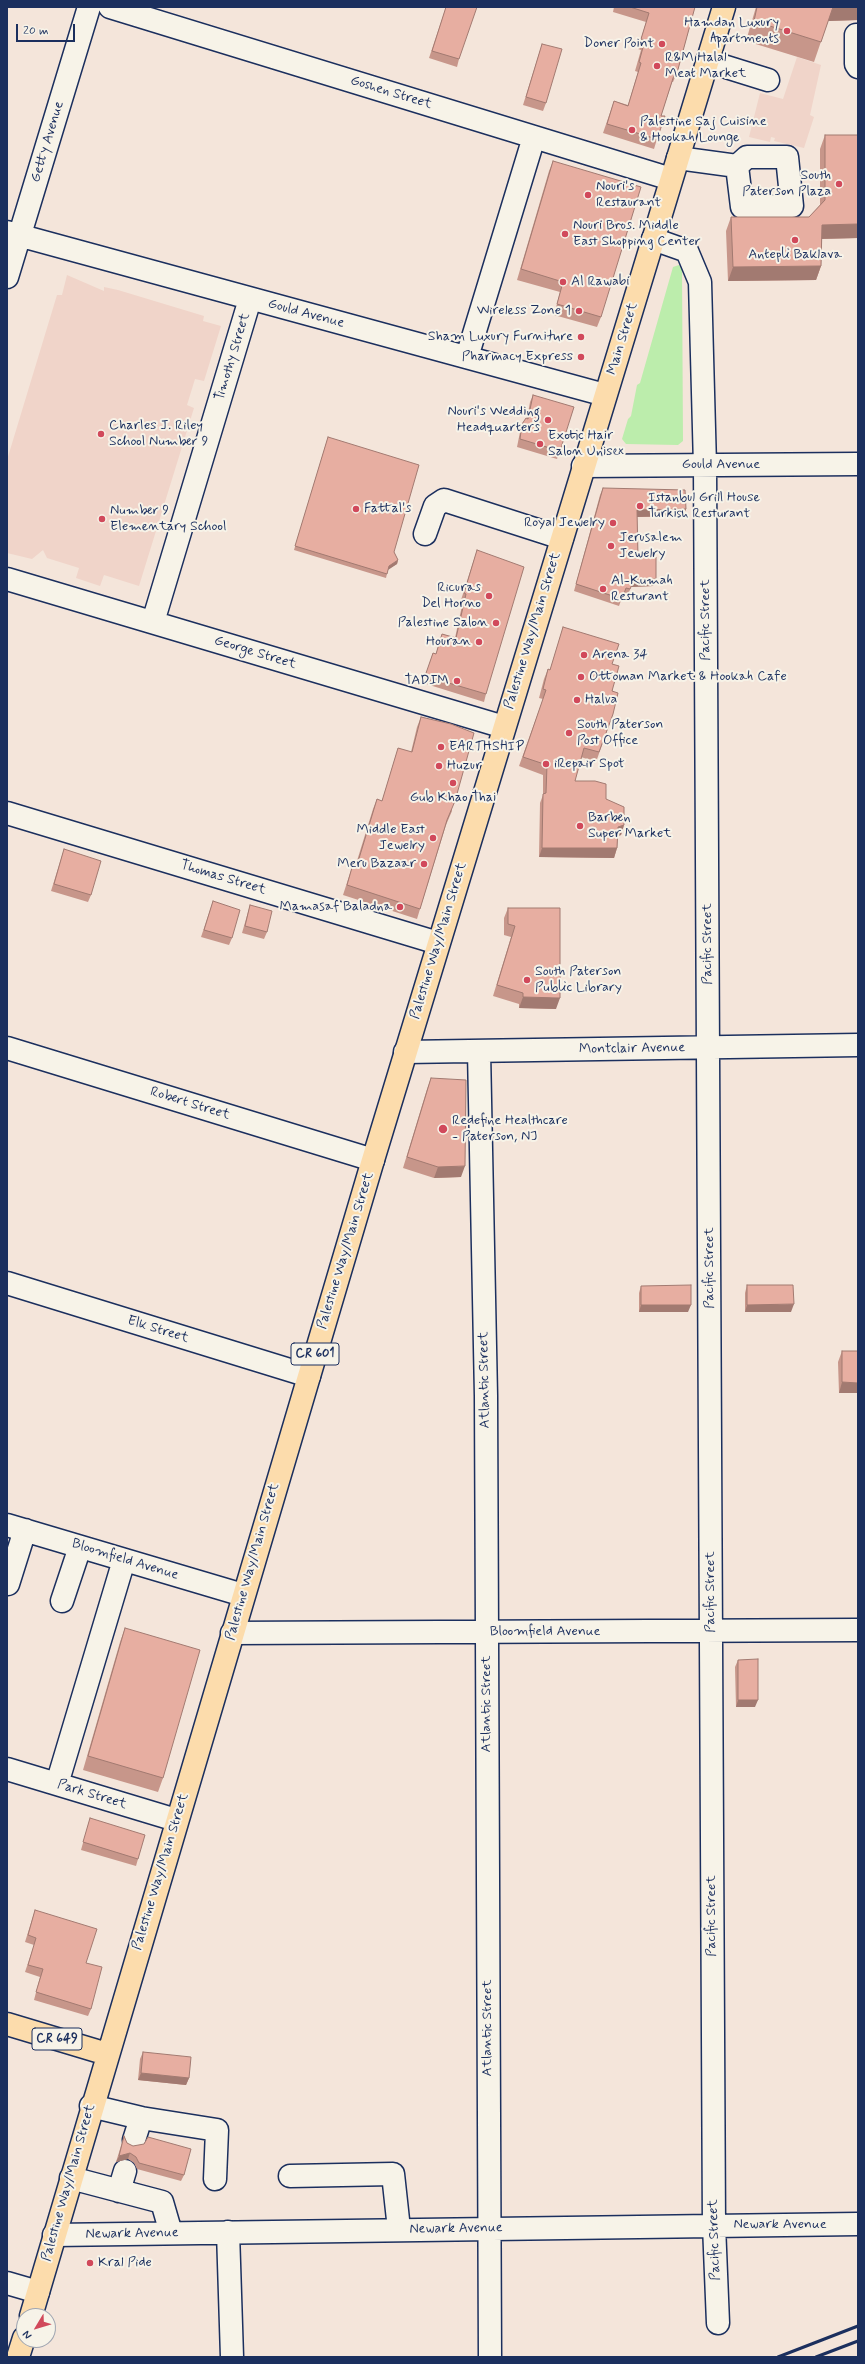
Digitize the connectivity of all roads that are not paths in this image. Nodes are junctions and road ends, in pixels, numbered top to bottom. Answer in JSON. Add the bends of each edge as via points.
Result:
{"nodes":[{"id":1,"x":89,"y":7,"type":"edge"},
{"id":2,"x":110,"y":7,"type":"edge"},
{"id":3,"x":724,"y":7,"type":"edge"},
{"id":4,"x":858,"y":34,"type":"edge"},
{"id":5,"x":707,"y":61,"type":"junction"},
{"id":6,"x":858,"y":67,"type":"edge"},
{"id":7,"x":768,"y":80,"type":"dead end"},
{"id":8,"x":534,"y":137,"type":"junction"},
{"id":9,"x":678,"y":158,"type":"junction"},
{"id":10,"x":737,"y":166,"type":"junction"},
{"id":11,"x":672,"y":179,"type":"junction"},
{"id":12,"x":13,"y":234,"type":"edge"},
{"id":13,"x":653,"y":239,"type":"junction"},
{"id":14,"x":7,"y":277,"type":"edge"},
{"id":15,"x":250,"y":299,"type":"junction"},
{"id":16,"x":467,"y":358,"type":"junction"},
{"id":17,"x":605,"y":395,"type":"junction"},
{"id":18,"x":858,"y":464,"type":"edge"},
{"id":19,"x":583,"y":466,"type":"junction"},
{"id":20,"x":705,"y":466,"type":"junction"},
{"id":21,"x":425,"y":534,"type":"dead end"},
{"id":22,"x":562,"y":538,"type":"junction"},
{"id":23,"x":7,"y":579,"type":"edge"},
{"id":24,"x":153,"y":622,"type":"junction"},
{"id":25,"x":504,"y":727,"type":"junction"},
{"id":26,"x":7,"y":813,"type":"edge"},
{"id":27,"x":438,"y":943,"type":"junction"},
{"id":28,"x":858,"y":1045,"type":"edge"},
{"id":29,"x":709,"y":1047,"type":"junction"},
{"id":30,"x":7,"y":1048,"type":"edge"},
{"id":31,"x":479,"y":1051,"type":"junction"},
{"id":32,"x":405,"y":1052,"type":"junction"},
{"id":33,"x":373,"y":1160,"type":"junction"},
{"id":34,"x":7,"y":1283,"type":"edge"},
{"id":35,"x":308,"y":1376,"type":"junction"},
{"id":36,"x":16,"y":1527,"type":"edge"},
{"id":37,"x":80,"y":1547,"type":"junction"},
{"id":38,"x":124,"y":1560,"type":"junction"},
{"id":39,"x":8,"y":1584,"type":"edge"},
{"id":40,"x":243,"y":1595,"type":"junction"},
{"id":41,"x":62,"y":1601,"type":"dead end"},
{"id":42,"x":858,"y":1630,"type":"edge"},
{"id":43,"x":711,"y":1631,"type":"junction"},
{"id":44,"x":486,"y":1632,"type":"junction"},
{"id":45,"x":232,"y":1633,"type":"junction"},
{"id":46,"x":7,"y":1769,"type":"edge"},
{"id":47,"x":57,"y":1784,"type":"junction"},
{"id":48,"x":176,"y":1820,"type":"junction"},
{"id":49,"x":7,"y":2024,"type":"edge"},
{"id":50,"x":106,"y":2054,"type":"junction"},
{"id":51,"x":91,"y":2106,"type":"junction"},
{"id":52,"x":141,"y":2118,"type":"junction"},
{"id":53,"x":134,"y":2140,"type":"dead end"},
{"id":54,"x":290,"y":2176,"type":"dead end"},
{"id":55,"x":71,"y":2178,"type":"junction"},
{"id":56,"x":215,"y":2179,"type":"dead end"},
{"id":57,"x":858,"y":2224,"type":"edge"},
{"id":58,"x":714,"y":2225,"type":"junction"},
{"id":59,"x":489,"y":2228,"type":"junction"},
{"id":60,"x":399,"y":2229,"type":"junction"},
{"id":61,"x":228,"y":2232,"type":"junction"},
{"id":62,"x":171,"y":2233,"type":"junction"},
{"id":63,"x":54,"y":2235,"type":"junction"},
{"id":64,"x":7,"y":2283,"type":"edge"},
{"id":65,"x":38,"y":2292,"type":"junction"},
{"id":66,"x":33,"y":2308,"type":"edge"},
{"id":67,"x":718,"y":2323,"type":"dead end"},
{"id":68,"x":232,"y":2357,"type":"edge"},
{"id":69,"x":490,"y":2357,"type":"edge"}],
"edges":[{"from":1,"to":12,"type":"street","name":"Getty Avenue"},
{"from":2,"to":8,"type":"street","name":"Goshen Street"},
{"from":3,"to":5,"type":"main road","name":"Main Street","number":"CR 601"},
{"from":4,"to":6,"type":"street"},
{"from":5,"to":7,"type":"street"},
{"from":5,"to":9,"type":"main road","name":"Main Street","number":"CR 601"},
{"from":8,"to":11,"type":"street","name":"Goshen Street"},
{"from":8,"to":16,"type":"street"},
{"from":9,"to":10,"type":"street"},
{"from":9,"to":11,"type":"main road","name":"Main Street","number":"CR 601"},
{"from":10,"to":10,"type":"street","via":[[742,207],[792,206],[787,157],[747,156]]},
{"from":11,"to":13,"type":"main road","name":"Main Street","number":"CR 601"},
{"from":12,"to":14,"type":"street","name":"Getty Avenue"},
{"from":12,"to":15,"type":"street","name":"Gould Avenue"},
{"from":13,"to":17,"type":"main road","name":"Main Street","number":"CR 601"},
{"from":13,"to":20,"type":"street","name":"Pacific Street","via":[[687,251],[700,282]]},
{"from":15,"to":16,"type":"street","name":"Gould Avenue"},
{"from":15,"to":24,"type":"street","name":"Timothy Street"},
{"from":16,"to":17,"type":"street","name":"Gould Avenue"},
{"from":17,"to":19,"type":"main road","name":"Palestine Way/Main Street","number":"CR 601"},
{"from":18,"to":20,"type":"street","name":"Gould Avenue"},
{"from":19,"to":20,"type":"street","name":"Gould Avenue"},
{"from":19,"to":22,"type":"main road","name":"Palestine Way/Main Street","number":"CR 601"},
{"from":20,"to":29,"type":"street","name":"Pacific Street"},
{"from":21,"to":22,"type":"street","via":[[436,506],[444,500]]},
{"from":22,"to":25,"type":"main road","name":"Palestine Way/Main Street","number":"CR 601"},
{"from":23,"to":24,"type":"street","name":"George Street"},
{"from":24,"to":25,"type":"street","name":"George Street"},
{"from":25,"to":27,"type":"main road","name":"Palestine Way/Main Street","number":"CR 601"},
{"from":26,"to":27,"type":"street","name":"Thomas Street"},
{"from":27,"to":32,"type":"main road","name":"Palestine Way/Main Street","number":"CR 601"},
{"from":28,"to":29,"type":"street","name":"Montclair Avenue"},
{"from":29,"to":31,"type":"street","name":"Montclair Avenue"},
{"from":29,"to":43,"type":"street","name":"Pacific Street"},
{"from":30,"to":33,"type":"street","name":"Robert Street"},
{"from":31,"to":32,"type":"street","name":"Montclair Avenue"},
{"from":31,"to":44,"type":"street","name":"Atlantic Street","via":[[486,1396]]},
{"from":32,"to":33,"type":"main road","name":"Palestine Way/Main Street","number":"CR 601"},
{"from":33,"to":35,"type":"main road","name":"Palestine Way/Main Street","number":"CR 601"},
{"from":34,"to":35,"type":"street","name":"Elk Street"},
{"from":35,"to":40,"type":"main road","name":"Palestine Way/Main Street","number":"CR 601"},
{"from":36,"to":37,"type":"street","name":"Bloomfield Avenue"},
{"from":36,"to":39,"type":"street"},
{"from":37,"to":38,"type":"street","name":"Bloomfield Avenue"},
{"from":37,"to":41,"type":"street"},
{"from":38,"to":40,"type":"street","name":"Bloomfield Avenue"},
{"from":38,"to":47,"type":"street"},
{"from":40,"to":45,"type":"main road","name":"Palestine Way/Main Street","number":"CR 601"},
{"from":42,"to":43,"type":"street","name":"Bloomfield Avenue"},
{"from":43,"to":44,"type":"street","name":"Bloomfield Avenue"},
{"from":43,"to":58,"type":"street","name":"Pacific Street"},
{"from":44,"to":45,"type":"street","name":"Bloomfield Avenue"},
{"from":44,"to":59,"type":"street","name":"Atlantic Street"},
{"from":45,"to":48,"type":"main road","name":"Palestine Way/Main Street","number":"CR 601"},
{"from":46,"to":47,"type":"street","name":"Park Street"},
{"from":47,"to":48,"type":"street","name":"Park Street"},
{"from":48,"to":50,"type":"main road","name":"Palestine Way/Main Street","number":"CR 601"},
{"from":49,"to":50,"type":"main road","number":"CR 649"},
{"from":50,"to":51,"type":"main road","name":"Palestine Way/Main Street","number":"CR 601"},
{"from":51,"to":52,"type":"street"},
{"from":51,"to":55,"type":"main road","name":"Palestine Way/Main Street","number":"CR 601"},
{"from":52,"to":53,"type":"street"},
{"from":52,"to":56,"type":"street","via":[[217,2130]]},
{"from":54,"to":60,"type":"street","via":[[393,2174]]},
{"from":55,"to":62,"type":"street","via":[[122,2181],[162,2202]]},
{"from":55,"to":63,"type":"main road","name":"Palestine Way/Main Street","number":"CR 601"},
{"from":57,"to":58,"type":"street","name":"Newark Avenue"},
{"from":58,"to":59,"type":"street","name":"Newark Avenue"},
{"from":58,"to":67,"type":"street","name":"Pacific Street"},
{"from":59,"to":60,"type":"street","name":"Newark Avenue"},
{"from":59,"to":69,"type":"street","name":"Atlantic Street"},
{"from":60,"to":61,"type":"street","name":"Newark Avenue"},
{"from":61,"to":62,"type":"street","name":"Newark Avenue"},
{"from":61,"to":68,"type":"street"},
{"from":62,"to":63,"type":"street","name":"Newark Avenue"},
{"from":63,"to":65,"type":"main road","name":"Palestine Way/Main Street","number":"CR 601"},
{"from":64,"to":65,"type":"street"},
{"from":65,"to":66,"type":"main road","name":"Palestine Way/Main Street","number":"CR 601"}]}
